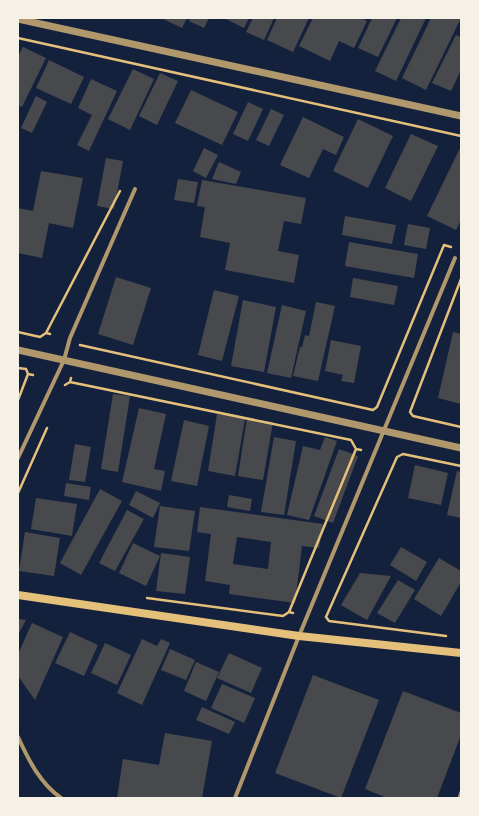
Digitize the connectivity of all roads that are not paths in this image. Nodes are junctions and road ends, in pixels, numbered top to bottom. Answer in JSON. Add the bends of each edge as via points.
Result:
{"nodes":[{"id":1,"x":18,"y":19,"type":"edge"},
{"id":2,"x":461,"y":116,"type":"edge"},
{"id":3,"x":135,"y":189,"type":"dead end"},
{"id":4,"x":455,"y":258,"type":"dead end"},
{"id":5,"x":18,"y":350,"type":"edge"},
{"id":6,"x":64,"y":360,"type":"junction"},
{"id":7,"x":384,"y":431,"type":"junction"},
{"id":8,"x":461,"y":448,"type":"edge"},
{"id":9,"x":18,"y":458,"type":"edge"},
{"id":10,"x":18,"y":595,"type":"edge"},
{"id":11,"x":299,"y":636,"type":"junction"},
{"id":12,"x":461,"y":653,"type":"edge"},
{"id":13,"x":18,"y":738,"type":"edge"},
{"id":14,"x":461,"y":792,"type":"edge"},
{"id":15,"x":61,"y":798,"type":"edge"},
{"id":16,"x":235,"y":798,"type":"edge"},
{"id":17,"x":459,"y":798,"type":"edge"}],
"edges":[{"from":1,"to":2,"type":"street"},
{"from":3,"to":6,"type":"street","via":[[70,338]]},
{"from":4,"to":7,"type":"street"},
{"from":5,"to":6,"type":"street"},
{"from":6,"to":7,"type":"street"},
{"from":6,"to":9,"type":"street"},
{"from":7,"to":8,"type":"street"},
{"from":7,"to":11,"type":"street"},
{"from":10,"to":11,"type":"main road"},
{"from":11,"to":12,"type":"main road"},
{"from":11,"to":16,"type":"street"},
{"from":13,"to":15,"type":"street","via":[[28,759],[48,788]]},
{"from":14,"to":17,"type":"lane"}]}
